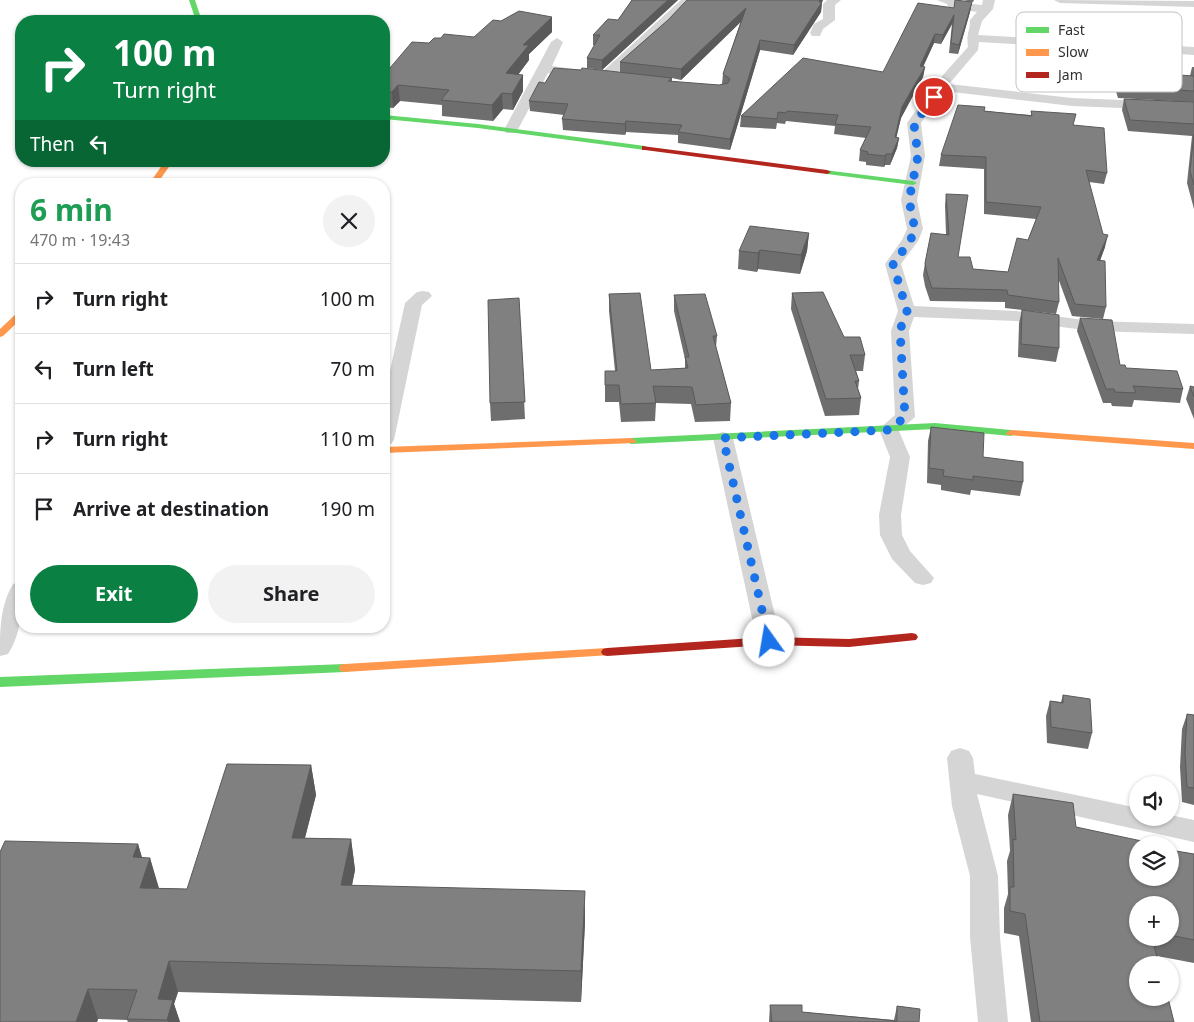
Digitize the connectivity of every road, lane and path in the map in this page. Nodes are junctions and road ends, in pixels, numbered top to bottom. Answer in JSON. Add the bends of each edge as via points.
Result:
{"nodes":[{"id":1,"x":192,"y":0,"type":"edge"},
{"id":2,"x":687,"y":0,"type":"edge"},
{"id":3,"x":835,"y":0,"type":"edge"},
{"id":4,"x":943,"y":0,"type":"edge"},
{"id":5,"x":1060,"y":0,"type":"edge"},
{"id":6,"x":1194,"y":4,"type":"edge"},
{"id":7,"x":988,"y":5,"type":"edge"},
{"id":8,"x":197,"y":15,"type":"edge"},
{"id":9,"x":816,"y":33,"type":"dead end"},
{"id":10,"x":971,"y":38,"type":"junction"},
{"id":11,"x":1016,"y":40,"type":"edge"},
{"id":12,"x":557,"y":42,"type":"dead end"},
{"id":13,"x":544,"y":69,"type":"junction"},
{"id":14,"x":606,"y":76,"type":"junction"},
{"id":15,"x":625,"y":79,"type":"edge"},
{"id":16,"x":940,"y":87,"type":"junction"},
{"id":17,"x":1194,"y":107,"type":"edge"},
{"id":18,"x":390,"y":117,"type":"edge"},
{"id":19,"x":512,"y":130,"type":"junction"},
{"id":20,"x":166,"y":167,"type":"edge"},
{"id":21,"x":158,"y":178,"type":"edge"},
{"id":22,"x":913,"y":183,"type":"junction"},
{"id":23,"x":423,"y":296,"type":"dead end"},
{"id":24,"x":907,"y":311,"type":"junction"},
{"id":25,"x":15,"y":320,"type":"edge"},
{"id":26,"x":1194,"y":329,"type":"edge"},
{"id":27,"x":0,"y":334,"type":"edge"},
{"id":28,"x":390,"y":413,"type":"edge"},
{"id":29,"x":889,"y":430,"type":"junction"},
{"id":30,"x":723,"y":438,"type":"junction"},
{"id":31,"x":1194,"y":446,"type":"edge"},
{"id":32,"x":390,"y":450,"type":"edge"},
{"id":33,"x":923,"y":578,"type":"dead end"},
{"id":34,"x":15,"y":606,"type":"edge"},
{"id":35,"x":912,"y":638,"type":"dead end"},
{"id":36,"x":769,"y":641,"type":"junction"},
{"id":37,"x":0,"y":648,"type":"edge"},
{"id":38,"x":0,"y":682,"type":"edge"},
{"id":39,"x":1194,"y":831,"type":"edge"},
{"id":40,"x":993,"y":1022,"type":"edge"}],
"edges":[{"from":1,"to":8,"type":"street"},
{"from":2,"to":14,"type":"street"},
{"from":3,"to":9,"type":"street","via":[[829,4],[830,20],[818,27]]},
{"from":4,"to":7,"type":"street","via":[[957,2],[952,5]]},
{"from":5,"to":6,"type":"street"},
{"from":7,"to":10,"type":"street","via":[[976,20]]},
{"from":10,"to":11,"type":"street"},
{"from":10,"to":16,"type":"street","via":[[974,47]]},
{"from":12,"to":13,"type":"street"},
{"from":13,"to":14,"type":"street"},
{"from":13,"to":19,"type":"street"},
{"from":14,"to":15,"type":"street"},
{"from":16,"to":17,"type":"street","via":[[1072,102]]},
{"from":16,"to":22,"type":"street","via":[[914,124],[918,156]]},
{"from":18,"to":19,"type":"street"},
{"from":19,"to":22,"type":"street"},
{"from":20,"to":21,"type":"street"},
{"from":22,"to":24,"type":"street","via":[[909,200],[915,230],[893,264]]},
{"from":23,"to":28,"type":"street","via":[[414,303]]},
{"from":24,"to":26,"type":"street","via":[[1016,316],[1099,326]]},
{"from":24,"to":29,"type":"street","via":[[900,330],[905,417]]},
{"from":25,"to":27,"type":"street"},
{"from":29,"to":30,"type":"street"},
{"from":29,"to":31,"type":"street","via":[[935,426],[1069,439]]},
{"from":29,"to":33,"type":"street","via":[[900,457],[890,515],[891,535],[900,554]]},
{"from":30,"to":32,"type":"street"},
{"from":30,"to":36,"type":"street"},
{"from":34,"to":37,"type":"street"},
{"from":35,"to":36,"type":"street","via":[[848,643]]},
{"from":36,"to":38,"type":"street","via":[[437,664]]},
{"from":39,"to":40,"type":"street","via":[[962,769],[965,806],[984,876],[985,936]]}]}
